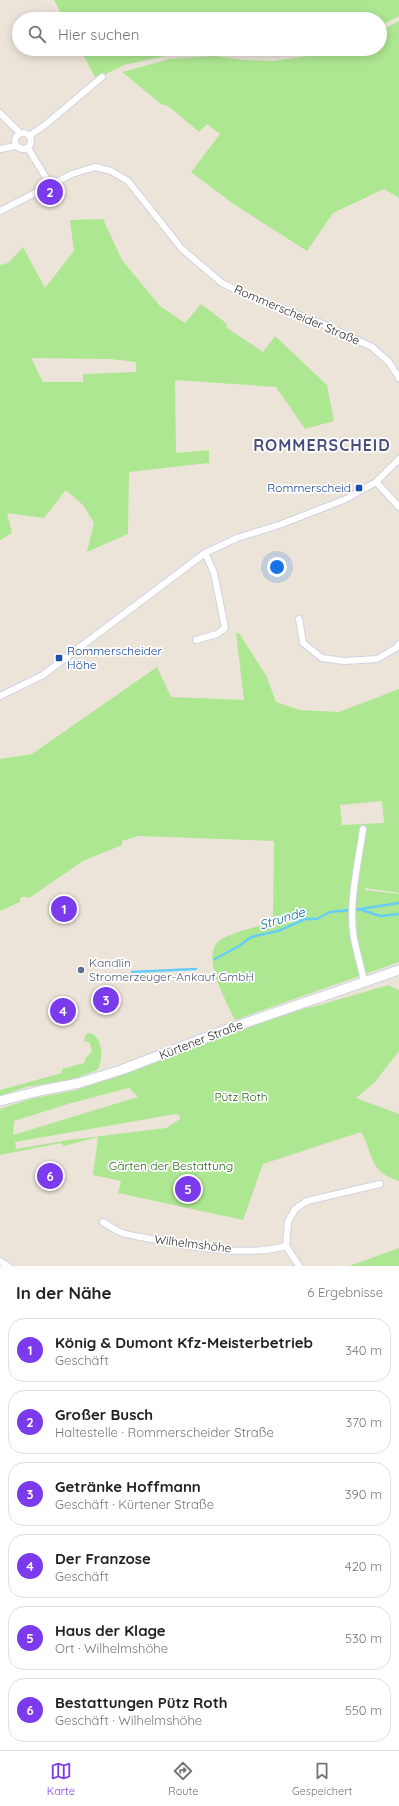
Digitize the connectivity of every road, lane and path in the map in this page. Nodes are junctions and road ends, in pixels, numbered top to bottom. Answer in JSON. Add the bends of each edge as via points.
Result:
{"nodes":[{"id":1,"x":102,"y":77,"type":"dead end"},
{"id":2,"x":0,"y":113,"type":"edge"},
{"id":3,"x":20,"y":133,"type":"junction"},
{"id":4,"x":29,"y":136,"type":"junction"},
{"id":5,"x":16,"y":146,"type":"junction"},
{"id":6,"x":28,"y":148,"type":"junction"},
{"id":7,"x":0,"y":149,"type":"edge"},
{"id":8,"x":51,"y":186,"type":"junction"},
{"id":9,"x":0,"y":211,"type":"edge"},
{"id":10,"x":399,"y":378,"type":"edge"},
{"id":11,"x":399,"y":459,"type":"edge"},
{"id":12,"x":376,"y":482,"type":"junction"},
{"id":13,"x":399,"y":507,"type":"edge"},
{"id":14,"x":205,"y":553,"type":"junction"},
{"id":15,"x":299,"y":619,"type":"dead end"},
{"id":16,"x":196,"y":640,"type":"dead end"},
{"id":17,"x":399,"y":644,"type":"edge"},
{"id":18,"x":0,"y":696,"type":"edge"},
{"id":19,"x":363,"y":829,"type":"dead end"},
{"id":20,"x":399,"y":970,"type":"edge"},
{"id":21,"x":364,"y":981,"type":"junction"},
{"id":22,"x":0,"y":1101,"type":"edge"},
{"id":23,"x":380,"y":1184,"type":"dead end"},
{"id":24,"x":103,"y":1222,"type":"dead end"},
{"id":25,"x":286,"y":1246,"type":"junction"},
{"id":26,"x":0,"y":1261,"type":"edge"},
{"id":27,"x":8,"y":1266,"type":"edge"},
{"id":28,"x":299,"y":1266,"type":"edge"}],
"edges":[{"from":1,"to":4,"type":"street","via":[[46,125]]},
{"from":2,"to":3,"type":"street"},
{"from":3,"to":4,"type":"street"},
{"from":3,"to":5,"type":"street","via":[[15,139]]},
{"from":4,"to":6,"type":"street","via":[[31,140]]},
{"from":5,"to":6,"type":"street"},
{"from":5,"to":7,"type":"street"},
{"from":6,"to":8,"type":"street"},
{"from":8,"to":9,"type":"street","name":"Rommerscheider Straße"},
{"from":8,"to":10,"type":"street","name":"Rommerscheider Straße","via":[[72,174],[95,167],[111,171],[128,181],[182,249],[222,283],[372,347],[389,362]]},
{"from":11,"to":12,"type":"street"},
{"from":12,"to":13,"type":"street"},
{"from":12,"to":14,"type":"street","via":[[346,499],[237,538]]},
{"from":14,"to":16,"type":"street","via":[[214,573],[225,628],[217,634]]},
{"from":14,"to":18,"type":"street","via":[[43,675]]},
{"from":15,"to":17,"type":"street","via":[[303,643],[322,658],[344,661],[377,659]]},
{"from":19,"to":21,"type":"street","via":[[353,892],[353,915],[354,938]]},
{"from":20,"to":21,"type":"main road","name":"Kürtener Straße"},
{"from":21,"to":22,"type":"main road","name":"Kürtener Straße","via":[[121,1070],[79,1083]]},
{"from":23,"to":25,"type":"street","via":[[307,1201],[295,1209],[288,1222]]},
{"from":24,"to":25,"type":"street","name":"Wilhelmshöhe","via":[[122,1233],[174,1243],[257,1251]]},
{"from":25,"to":28,"type":"street"},
{"from":26,"to":27,"type":"street"}]}
